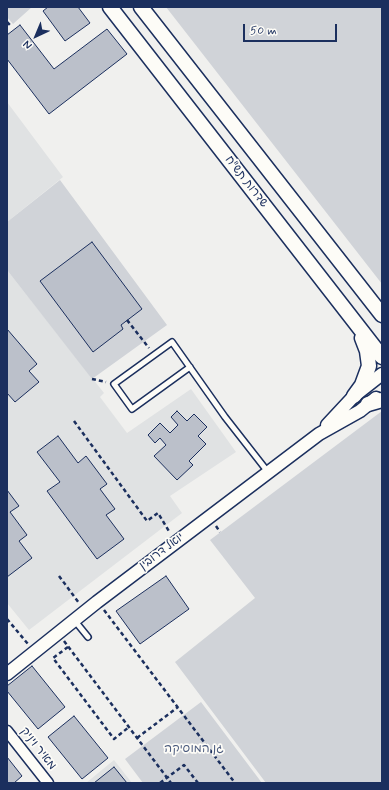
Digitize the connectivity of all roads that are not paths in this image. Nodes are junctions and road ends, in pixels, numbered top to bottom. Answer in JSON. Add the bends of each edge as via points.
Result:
{"nodes":[{"id":1,"x":110,"y":7,"type":"edge"},
{"id":2,"x":141,"y":7,"type":"edge"},
{"id":3,"x":382,"y":315,"type":"edge"},
{"id":4,"x":356,"y":323,"type":"junction"},
{"id":5,"x":382,"y":357,"type":"edge"},
{"id":6,"x":190,"y":367,"type":"junction"},
{"id":7,"x":382,"y":374,"type":"edge"},
{"id":8,"x":382,"y":394,"type":"edge"},
{"id":9,"x":354,"y":396,"type":"junction"},
{"id":10,"x":382,"y":400,"type":"edge"},
{"id":11,"x":368,"y":404,"type":"junction"},
{"id":12,"x":319,"y":434,"type":"junction"},
{"id":13,"x":268,"y":472,"type":"junction"},
{"id":14,"x":74,"y":620,"type":"junction"},
{"id":15,"x":88,"y":637,"type":"dead end"},
{"id":16,"x":7,"y":674,"type":"edge"},
{"id":17,"x":7,"y":731,"type":"edge"},
{"id":18,"x":48,"y":783,"type":"edge"}],
"edges":[{"from":1,"to":4,"type":"main road","name":"שדרות תש\"ח"},
{"from":2,"to":3,"type":"main road"},
{"from":4,"to":5,"type":"main road","name":"שדרות תש\"ח"},
{"from":4,"to":9,"type":"main road","via":[[367,351],[369,366],[362,385]]},
{"from":6,"to":6,"type":"lane","via":[[172,342],[114,384],[132,409]]},
{"from":6,"to":13,"type":"lane"},
{"from":7,"to":9,"type":"street","name":"יואל דרובין"},
{"from":8,"to":11,"type":"street","name":"יואל דרובין"},
{"from":9,"to":12,"type":"street","name":"יואל דרובין"},
{"from":10,"to":11,"type":"main road"},
{"from":11,"to":12,"type":"street","name":"יואל דרובין"},
{"from":12,"to":13,"type":"street","name":"יואל דרובין"},
{"from":13,"to":14,"type":"street","name":"יואל דרובין"},
{"from":14,"to":15,"type":"lane"},
{"from":14,"to":16,"type":"street","name":"יואל דרובין"},
{"from":17,"to":18,"type":"street","name":"מאיר ויניק"}]}
